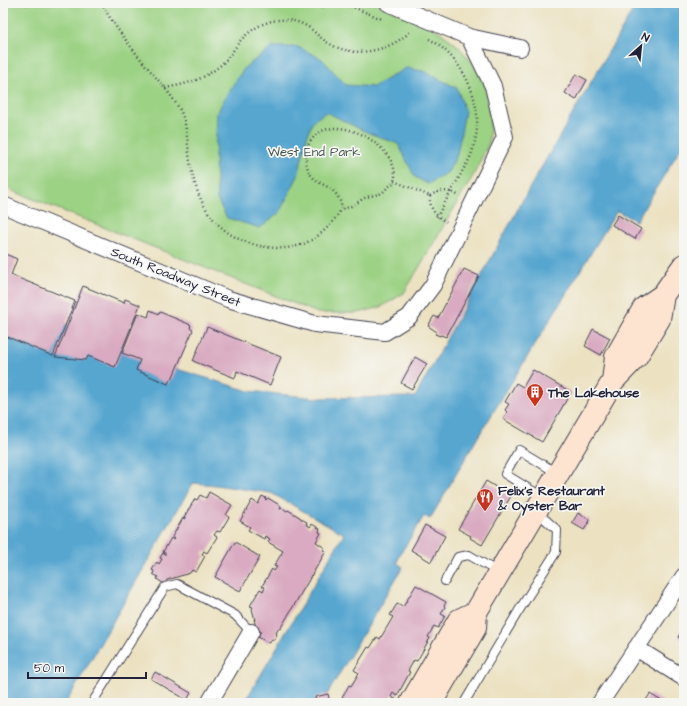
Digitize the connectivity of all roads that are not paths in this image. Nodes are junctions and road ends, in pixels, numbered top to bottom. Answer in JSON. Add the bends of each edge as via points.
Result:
{"nodes":[{"id":1,"x":388,"y":3,"type":"edge"},
{"id":2,"x":468,"y":37,"type":"junction"},
{"id":3,"x":520,"y":48,"type":"dead end"},
{"id":4,"x":3,"y":205,"type":"edge"},
{"id":5,"x":684,"y":265,"type":"edge"},
{"id":6,"x":558,"y":474,"type":"junction"},
{"id":7,"x":540,"y":504,"type":"junction"},
{"id":8,"x":499,"y":572,"type":"junction"},
{"id":9,"x":684,"y":576,"type":"edge"},
{"id":10,"x":445,"y":581,"type":"dead end"},
{"id":11,"x":476,"y":612,"type":"junction"},
{"id":12,"x":251,"y":632,"type":"joint"},
{"id":13,"x":636,"y":648,"type":"junction"},
{"id":14,"x":684,"y":678,"type":"edge"},
{"id":15,"x":92,"y":703,"type":"edge"},
{"id":16,"x":209,"y":703,"type":"edge"},
{"id":17,"x":411,"y":703,"type":"edge"},
{"id":18,"x":431,"y":703,"type":"edge"},
{"id":19,"x":464,"y":703,"type":"edge"},
{"id":20,"x":600,"y":703,"type":"edge"}],
"edges":[{"from":1,"to":2,"type":"street"},
{"from":2,"to":3,"type":"street"},
{"from":2,"to":4,"type":"street","name":"South Roadway Street","via":[[493,86],[505,137],[433,285],[409,317],[385,332],[315,324],[228,299]]},
{"from":5,"to":6,"type":"street","via":[[663,295],[644,308],[616,357],[613,381]]},
{"from":6,"to":7,"type":"street"},
{"from":6,"to":7,"type":"lane","via":[[519,450],[505,474]]},
{"from":7,"to":8,"type":"street"},
{"from":7,"to":19,"type":"lane","via":[[557,530],[556,552]]},
{"from":8,"to":10,"type":"lane","via":[[469,555],[458,557]]},
{"from":8,"to":11,"type":"street"},
{"from":9,"to":13,"type":"street"},
{"from":11,"to":17,"type":"street","via":[[460,620]]},
{"from":11,"to":18,"type":"street","via":[[475,628]]},
{"from":12,"to":15,"type":"lane","via":[[235,615],[178,584],[165,587]]},
{"from":12,"to":16,"type":"street"},
{"from":13,"to":14,"type":"street"},
{"from":13,"to":20,"type":"street"}]}
